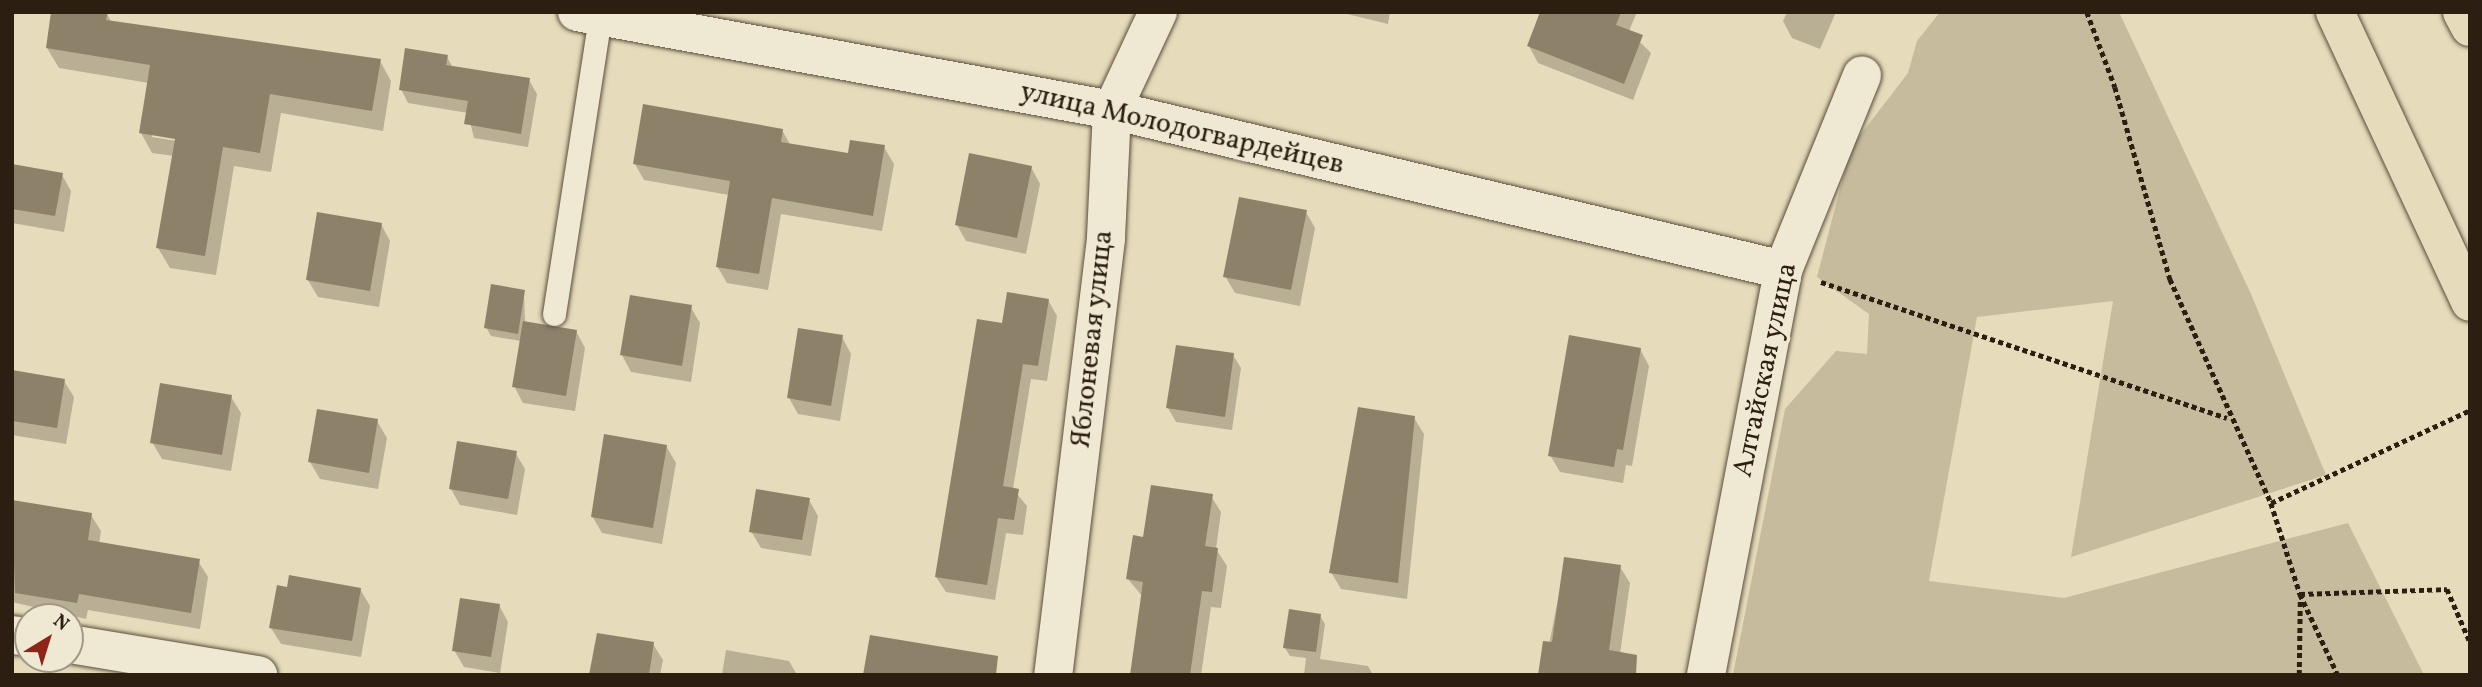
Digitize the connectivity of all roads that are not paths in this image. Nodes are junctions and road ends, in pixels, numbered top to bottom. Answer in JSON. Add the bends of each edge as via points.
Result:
{"nodes":[{"id":1,"x":1158,"y":12,"type":"edge"},
{"id":2,"x":2335,"y":12,"type":"edge"},
{"id":3,"x":2462,"y":12,"type":"edge"},
{"id":4,"x":589,"y":14,"type":"edge"},
{"id":5,"x":2470,"y":27,"type":"edge"},
{"id":6,"x":1862,"y":75,"type":"dead end"},
{"id":7,"x":1112,"y":110,"type":"junction"},
{"id":8,"x":1783,"y":270,"type":"junction"},
{"id":9,"x":2470,"y":302,"type":"edge"},
{"id":10,"x":554,"y":314,"type":"dead end"},
{"id":11,"x":84,"y":646,"type":"edge"},
{"id":12,"x":258,"y":675,"type":"edge"},
{"id":13,"x":1054,"y":675,"type":"edge"},
{"id":14,"x":1706,"y":675,"type":"edge"}],
"edges":[{"from":1,"to":7,"type":"street","name":"Яблоневая улица"},
{"from":2,"to":9,"type":"main road"},
{"from":3,"to":5,"type":"main road"},
{"from":4,"to":7,"type":"street","name":"улица Молодогвардейцев"},
{"from":4,"to":10,"type":"lane"},
{"from":6,"to":8,"type":"street","name":"Алтайская улица"},
{"from":7,"to":8,"type":"street","name":"улица Молодогвардейцев"},
{"from":7,"to":13,"type":"street","name":"Яблоневая улица","via":[[1105,239]]},
{"from":8,"to":14,"type":"street","name":"Алтайская улица"},
{"from":11,"to":12,"type":"street"}]}
